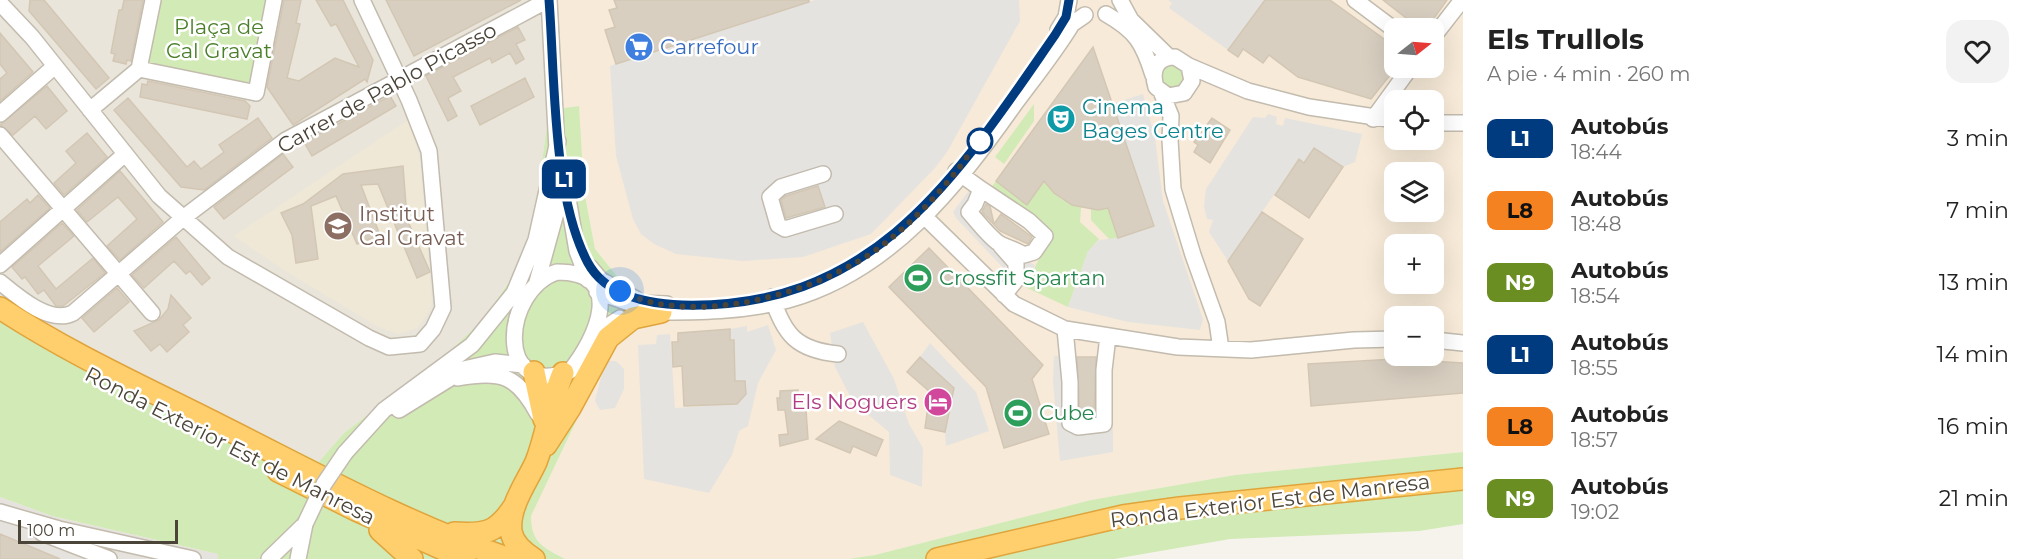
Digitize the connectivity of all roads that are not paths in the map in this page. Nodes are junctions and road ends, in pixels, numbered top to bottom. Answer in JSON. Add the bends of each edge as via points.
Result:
{"nodes":[{"id":1,"x":4,"y":0,"type":"edge"},
{"id":2,"x":153,"y":0,"type":"edge"},
{"id":3,"x":274,"y":0,"type":"edge"},
{"id":4,"x":362,"y":0,"type":"edge"},
{"id":5,"x":548,"y":0,"type":"edge"},
{"id":6,"x":1070,"y":0,"type":"edge"},
{"id":7,"x":1120,"y":0,"type":"edge"},
{"id":8,"x":1355,"y":0,"type":"edge"},
{"id":9,"x":1462,"y":0,"type":"edge"},
{"id":10,"x":0,"y":3,"type":"edge"},
{"id":11,"x":1106,"y":14,"type":"junction"},
{"id":12,"x":1086,"y":15,"type":"junction"},
{"id":13,"x":1384,"y":22,"type":"edge"},
{"id":14,"x":1444,"y":23,"type":"edge"},
{"id":15,"x":1169,"y":57,"type":"junction"},
{"id":16,"x":55,"y":66,"type":"junction"},
{"id":17,"x":1189,"y":66,"type":"junction"},
{"id":18,"x":139,"y":69,"type":"junction"},
{"id":19,"x":1153,"y":75,"type":"junction"},
{"id":20,"x":399,"y":78,"type":"junction"},
{"id":21,"x":1403,"y":78,"type":"edge"},
{"id":22,"x":1162,"y":94,"type":"junction"},
{"id":23,"x":90,"y":110,"type":"junction"},
{"id":24,"x":0,"y":114,"type":"edge"},
{"id":25,"x":1373,"y":119,"type":"junction"},
{"id":26,"x":1384,"y":120,"type":"edge"},
{"id":27,"x":1444,"y":123,"type":"edge"},
{"id":28,"x":1463,"y":123,"type":"edge"},
{"id":29,"x":0,"y":135,"type":"edge"},
{"id":30,"x":558,"y":141,"type":"junction"},
{"id":31,"x":125,"y":154,"type":"junction"},
{"id":32,"x":959,"y":173,"type":"junction"},
{"id":33,"x":823,"y":174,"type":"dead end"},
{"id":34,"x":981,"y":189,"type":"junction"},
{"id":35,"x":63,"y":209,"type":"junction"},
{"id":36,"x":836,"y":213,"type":"dead end"},
{"id":37,"x":183,"y":218,"type":"junction"},
{"id":38,"x":925,"y":218,"type":"junction"},
{"id":39,"x":574,"y":235,"type":"junction"},
{"id":40,"x":999,"y":243,"type":"junction"},
{"id":41,"x":0,"y":265,"type":"edge"},
{"id":42,"x":118,"y":273,"type":"junction"},
{"id":43,"x":0,"y":282,"type":"edge"},
{"id":44,"x":537,"y":282,"type":"junction"},
{"id":45,"x":593,"y":286,"type":"junction"},
{"id":46,"x":1004,"y":295,"type":"junction"},
{"id":47,"x":773,"y":300,"type":"junction"},
{"id":48,"x":0,"y":308,"type":"edge"},
{"id":49,"x":657,"y":308,"type":"junction"},
{"id":50,"x":521,"y":310,"type":"junction"},
{"id":51,"x":152,"y":313,"type":"dead end"},
{"id":52,"x":0,"y":324,"type":"edge"},
{"id":53,"x":1065,"y":328,"type":"junction"},
{"id":54,"x":595,"y":334,"type":"junction"},
{"id":55,"x":1108,"y":336,"type":"junction"},
{"id":56,"x":1384,"y":339,"type":"edge"},
{"id":57,"x":1444,"y":341,"type":"edge"},
{"id":58,"x":1463,"y":343,"type":"edge"},
{"id":59,"x":472,"y":345,"type":"junction"},
{"id":60,"x":1221,"y":349,"type":"junction"},
{"id":61,"x":838,"y":354,"type":"dead end"},
{"id":62,"x":529,"y":369,"type":"junction"},
{"id":63,"x":563,"y":374,"type":"junction"},
{"id":64,"x":449,"y":379,"type":"junction"},
{"id":65,"x":545,"y":427,"type":"junction"},
{"id":66,"x":363,"y":434,"type":"junction"},
{"id":67,"x":536,"y":461,"type":"junction"},
{"id":68,"x":1463,"y":480,"type":"edge"},
{"id":69,"x":1463,"y":492,"type":"edge"},
{"id":70,"x":517,"y":502,"type":"junction"},
{"id":71,"x":356,"y":510,"type":"junction"},
{"id":72,"x":0,"y":514,"type":"edge"},
{"id":73,"x":305,"y":524,"type":"junction"},
{"id":74,"x":439,"y":532,"type":"junction"},
{"id":75,"x":462,"y":550,"type":"edge"},
{"id":76,"x":109,"y":559,"type":"edge"},
{"id":77,"x":193,"y":559,"type":"edge"},
{"id":78,"x":269,"y":559,"type":"edge"},
{"id":79,"x":298,"y":559,"type":"edge"},
{"id":80,"x":412,"y":559,"type":"edge"},
{"id":81,"x":510,"y":559,"type":"edge"},
{"id":82,"x":534,"y":559,"type":"edge"},
{"id":83,"x":937,"y":559,"type":"edge"},
{"id":84,"x":989,"y":559,"type":"edge"}],
"edges":[{"from":1,"to":10,"type":"street"},
{"from":2,"to":18,"type":"street"},
{"from":3,"to":18,"type":"street","via":[[256,93]]},
{"from":4,"to":20,"type":"street"},
{"from":5,"to":20,"type":"street","name":"Carrer de Pablo Picasso"},
{"from":5,"to":30,"type":"street"},
{"from":6,"to":12,"type":"street"},
{"from":6,"to":32,"type":"street","via":[[1066,17]]},
{"from":7,"to":11,"type":"street"},
{"from":7,"to":15,"type":"street","via":[[1131,20]]},
{"from":8,"to":13,"type":"street"},
{"from":9,"to":14,"type":"street"},
{"from":10,"to":16,"type":"street"},
{"from":11,"to":12,"type":"street"},
{"from":11,"to":19,"type":"street","via":[[1137,35]]},
{"from":12,"to":32,"type":"street","via":[[1072,24]]},
{"from":15,"to":17,"type":"street","via":[[1182,59]]},
{"from":15,"to":19,"type":"street","via":[[1156,66]]},
{"from":16,"to":23,"type":"street"},
{"from":16,"to":24,"type":"street"},
{"from":17,"to":22,"type":"street","via":[[1192,81],[1184,93],[1174,97]]},
{"from":17,"to":25,"type":"street","via":[[1248,91]]},
{"from":18,"to":23,"type":"street"},
{"from":19,"to":22,"type":"street"},
{"from":20,"to":37,"type":"street","name":"Carrer de Pablo Picasso","via":[[286,140]]},
{"from":20,"to":37,"type":"street","via":[[429,151],[443,308],[420,344],[389,346],[363,335],[228,257]]},
{"from":21,"to":25,"type":"street"},
{"from":22,"to":60,"type":"street","via":[[1171,116],[1176,198],[1214,310]]},
{"from":23,"to":31,"type":"street"},
{"from":25,"to":26,"type":"street"},
{"from":27,"to":28,"type":"street"},
{"from":29,"to":35,"type":"street"},
{"from":30,"to":39,"type":"street"},
{"from":30,"to":44,"type":"street","via":[[556,213]]},
{"from":30,"to":59,"type":"street","via":[[536,240],[524,274],[501,312]]},
{"from":31,"to":35,"type":"street"},
{"from":31,"to":37,"type":"street","via":[[159,196]]},
{"from":32,"to":34,"type":"street"},
{"from":32,"to":38,"type":"street"},
{"from":32,"to":47,"type":"street","via":[[868,255]]},
{"from":33,"to":36,"type":"street","via":[[782,187],[770,197],[778,225],[785,229]]},
{"from":34,"to":40,"type":"street","via":[[969,212]]},
{"from":34,"to":40,"type":"street","via":[[1045,236],[1034,252],[1024,255]]},
{"from":35,"to":41,"type":"street"},
{"from":35,"to":42,"type":"street"},
{"from":37,"to":42,"type":"street","name":"Carrer de Pablo Picasso"},
{"from":38,"to":46,"type":"street"},
{"from":38,"to":47,"type":"street","via":[[865,266],[813,291]]},
{"from":39,"to":45,"type":"street"},
{"from":39,"to":49,"type":"street","via":[[587,262],[602,280]]},
{"from":40,"to":46,"type":"street","via":[[1016,263],[1016,280]]},
{"from":42,"to":43,"type":"street","name":"Carrer de Pablo Picasso","via":[[66,316],[53,316]]},
{"from":42,"to":51,"type":"street"},
{"from":44,"to":45,"type":"street","via":[[557,272],[570,272]]},
{"from":44,"to":50,"type":"street"},
{"from":45,"to":49,"type":"street","via":[[629,303]]},
{"from":45,"to":54,"type":"street","via":[[601,314]]},
{"from":46,"to":53,"type":"street","via":[[1014,304]]},
{"from":47,"to":49,"type":"street","via":[[732,311]]},
{"from":47,"to":61,"type":"street","via":[[779,320],[797,341],[813,350]]},
{"from":48,"to":74,"type":"highway","via":[[104,368]]},
{"from":49,"to":54,"type":"street","via":[[618,318]]},
{"from":49,"to":67,"type":"highway","via":[[633,318],[608,338]]},
{"from":50,"to":59,"type":"street"},
{"from":50,"to":62,"type":"street","via":[[512,337],[516,357]]},
{"from":52,"to":71,"type":"highway","name":"Ronda Exterior Est de Manresa","via":[[98,381]]},
{"from":53,"to":55,"type":"street"},
{"from":53,"to":55,"type":"street","via":[[1070,423],[1078,427],[1104,424]]},
{"from":54,"to":63,"type":"street","via":[[576,364]]},
{"from":55,"to":60,"type":"street"},
{"from":56,"to":60,"type":"street"},
{"from":57,"to":58,"type":"street"},
{"from":59,"to":66,"type":"street","via":[[384,410]]},
{"from":62,"to":63,"type":"street","via":[[551,376]]},
{"from":62,"to":64,"type":"street","via":[[495,362],[472,365]]},
{"from":62,"to":65,"type":"highway"},
{"from":63,"to":65,"type":"highway","via":[[551,400]]},
{"from":64,"to":65,"type":"street","via":[[488,374],[516,382],[526,391]]},
{"from":64,"to":66,"type":"street"},
{"from":65,"to":67,"type":"highway"},
{"from":66,"to":73,"type":"street","bridge":true,"via":[[324,484]]},
{"from":67,"to":70,"type":"highway"},
{"from":68,"to":83,"type":"highway","name":"Ronda Exterior Est de Manresa","via":[[1168,509],[1068,527]]},
{"from":69,"to":84,"type":"highway","name":"Ronda Exterior Est de Manresa","via":[[1182,520]]},
{"from":70,"to":74,"type":"highway","via":[[493,530],[481,534]]},
{"from":70,"to":82,"type":"highway","via":[[511,530],[522,551]]},
{"from":71,"to":75,"type":"highway","name":"Ronda Exterior Est de Manresa"},
{"from":71,"to":80,"type":"highway"},
{"from":72,"to":76,"type":"street"},
{"from":72,"to":77,"type":"street"},
{"from":73,"to":78,"type":"street"},
{"from":73,"to":79,"type":"street"},
{"from":74,"to":75,"type":"highway"},
{"from":75,"to":81,"type":"highway","name":"Ronda Exterior Est de Manresa"}]}
